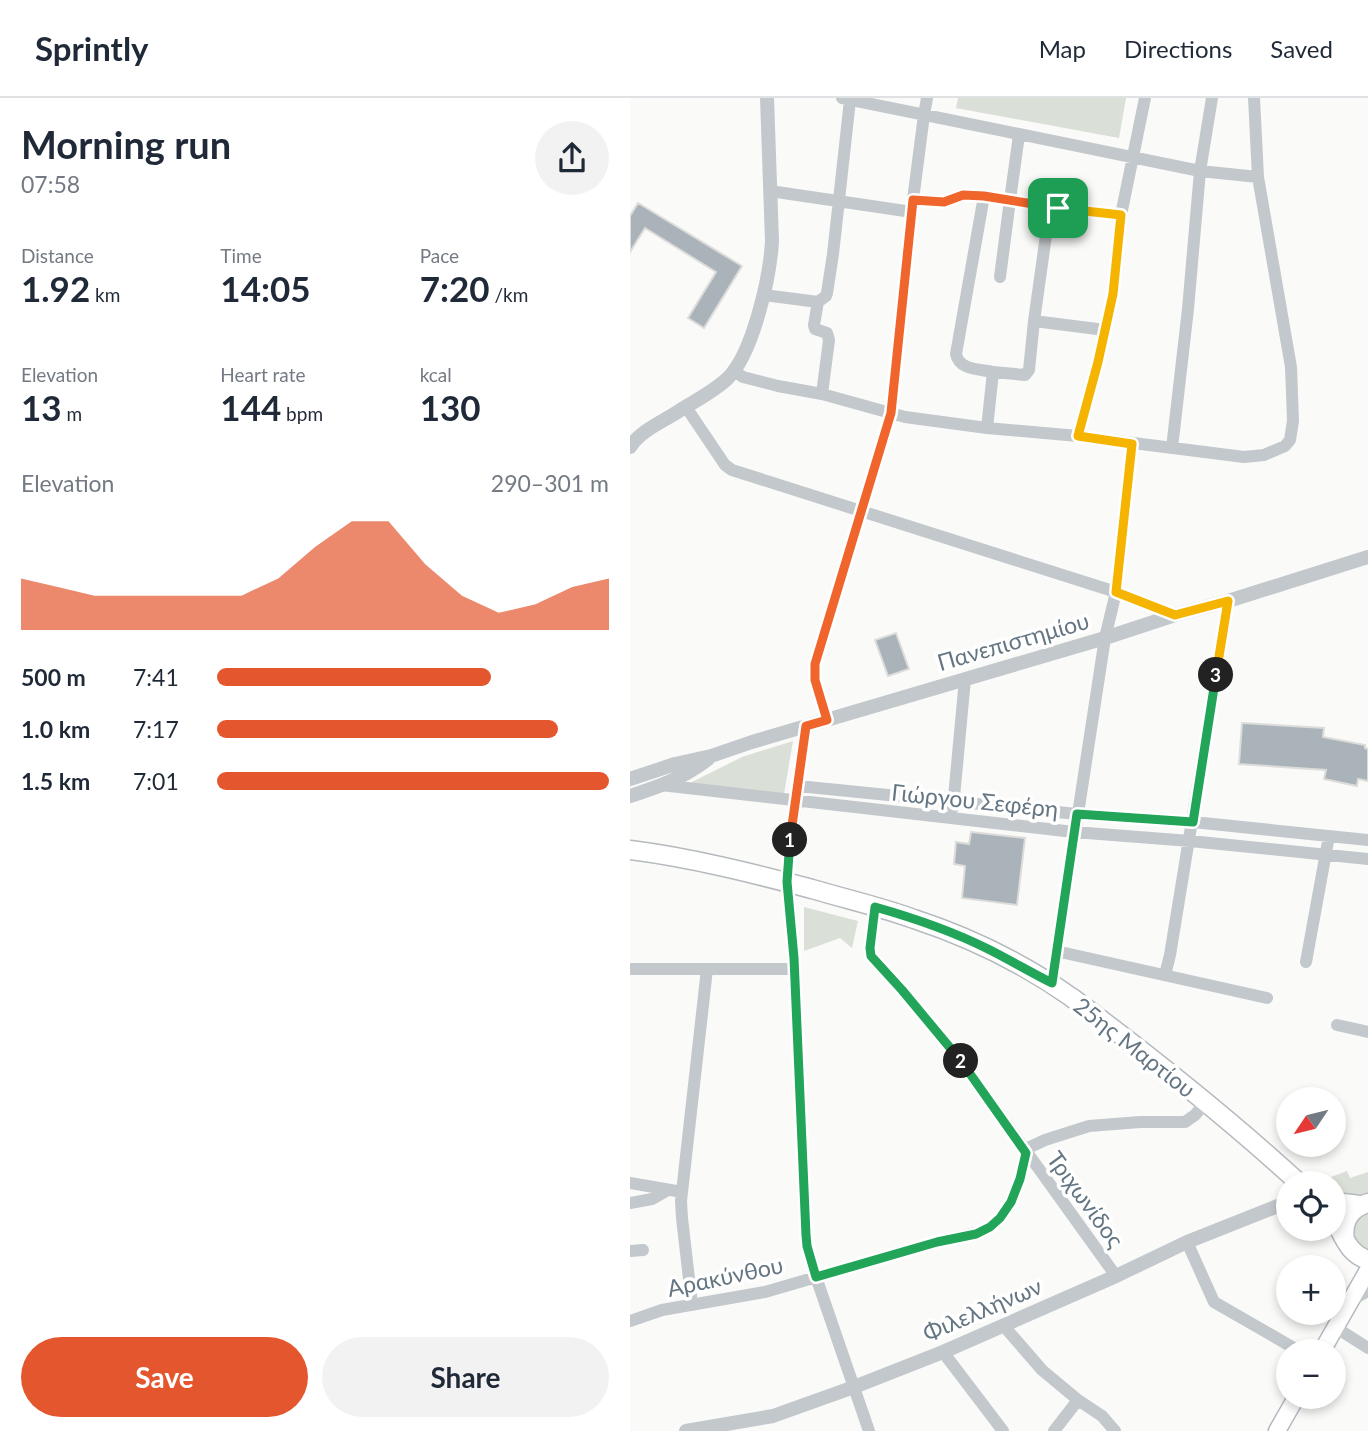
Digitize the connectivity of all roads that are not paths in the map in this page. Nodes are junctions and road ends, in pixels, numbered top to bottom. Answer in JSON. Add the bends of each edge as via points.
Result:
{"nodes":[{"id":1,"x":767,"y":98,"type":"edge"},
{"id":2,"x":928,"y":98,"type":"edge"},
{"id":3,"x":1145,"y":98,"type":"edge"},
{"id":4,"x":1212,"y":98,"type":"edge"},
{"id":5,"x":1254,"y":98,"type":"edge"},
{"id":6,"x":846,"y":99,"type":"edge"},
{"id":7,"x":923,"y":115,"type":"junction"},
{"id":8,"x":1019,"y":135,"type":"junction"},
{"id":9,"x":1134,"y":157,"type":"junction"},
{"id":10,"x":1200,"y":171,"type":"junction"},
{"id":11,"x":1258,"y":177,"type":"junction"},
{"id":12,"x":770,"y":191,"type":"junction"},
{"id":13,"x":984,"y":196,"type":"junction"},
{"id":14,"x":1010,"y":200,"type":"junction"},
{"id":15,"x":839,"y":201,"type":"junction"},
{"id":16,"x":912,"y":206,"type":"junction"},
{"id":17,"x":1050,"y":206,"type":"junction"},
{"id":18,"x":1121,"y":215,"type":"junction"},
{"id":19,"x":1000,"y":277,"type":"dead end"},
{"id":20,"x":764,"y":295,"type":"junction"},
{"id":21,"x":818,"y":302,"type":"junction"},
{"id":22,"x":1034,"y":321,"type":"junction"},
{"id":23,"x":1105,"y":330,"type":"junction"},
{"id":24,"x":734,"y":371,"type":"junction"},
{"id":25,"x":993,"y":372,"type":"junction"},
{"id":26,"x":822,"y":394,"type":"junction"},
{"id":27,"x":685,"y":407,"type":"junction"},
{"id":28,"x":891,"y":413,"type":"junction"},
{"id":29,"x":987,"y":428,"type":"junction"},
{"id":30,"x":1078,"y":436,"type":"junction"},
{"id":31,"x":632,"y":440,"type":"edge"},
{"id":32,"x":1132,"y":444,"type":"junction"},
{"id":33,"x":1172,"y":448,"type":"junction"},
{"id":34,"x":860,"y":511,"type":"junction"},
{"id":35,"x":1368,"y":557,"type":"edge"},
{"id":36,"x":1116,"y":592,"type":"junction"},
{"id":37,"x":1228,"y":601,"type":"junction"},
{"id":38,"x":1175,"y":615,"type":"junction"},
{"id":39,"x":1105,"y":638,"type":"junction"},
{"id":40,"x":965,"y":679,"type":"junction"},
{"id":41,"x":827,"y":720,"type":"junction"},
{"id":42,"x":806,"y":726,"type":"junction"},
{"id":43,"x":711,"y":756,"type":"junction"},
{"id":44,"x":630,"y":779,"type":"edge"},
{"id":45,"x":661,"y":785,"type":"junction"},
{"id":46,"x":798,"y":786,"type":"junction"},
{"id":47,"x":630,"y":796,"type":"edge"},
{"id":48,"x":796,"y":801,"type":"junction"},
{"id":49,"x":953,"y":802,"type":"junction"},
{"id":50,"x":1077,"y":814,"type":"junction"},
{"id":51,"x":951,"y":818,"type":"junction"},
{"id":52,"x":1193,"y":822,"type":"junction"},
{"id":53,"x":1074,"y":832,"type":"junction"},
{"id":54,"x":1329,"y":836,"type":"junction"},
{"id":55,"x":1368,"y":840,"type":"edge"},
{"id":56,"x":1190,"y":841,"type":"junction"},
{"id":57,"x":630,"y":850,"type":"edge"},
{"id":58,"x":1326,"y":855,"type":"junction"},
{"id":59,"x":1368,"y":859,"type":"edge"},
{"id":60,"x":787,"y":882,"type":"junction"},
{"id":61,"x":875,"y":907,"type":"junction"},
{"id":62,"x":1056,"y":951,"type":"junction"},
{"id":63,"x":1306,"y":962,"type":"dead end"},
{"id":64,"x":630,"y":968,"type":"edge"},
{"id":65,"x":707,"y":969,"type":"junction"},
{"id":66,"x":794,"y":969,"type":"junction"},
{"id":67,"x":1165,"y":975,"type":"junction"},
{"id":68,"x":1052,"y":983,"type":"junction"},
{"id":69,"x":1267,"y":998,"type":"dead end"},
{"id":70,"x":1337,"y":1025,"type":"dead end"},
{"id":71,"x":1368,"y":1032,"type":"edge"},
{"id":72,"x":1206,"y":1102,"type":"junction"},
{"id":73,"x":1026,"y":1153,"type":"junction"},
{"id":74,"x":1286,"y":1171,"type":"edge"},
{"id":75,"x":630,"y":1183,"type":"edge"},
{"id":76,"x":668,"y":1190,"type":"junction"},
{"id":77,"x":682,"y":1192,"type":"junction"},
{"id":78,"x":630,"y":1203,"type":"edge"},
{"id":79,"x":1346,"y":1203,"type":"edge"},
{"id":80,"x":1364,"y":1204,"type":"edge"},
{"id":81,"x":1276,"y":1207,"type":"edge"},
{"id":82,"x":1346,"y":1241,"type":"edge"},
{"id":83,"x":1187,"y":1242,"type":"junction"},
{"id":84,"x":1348,"y":1245,"type":"junction"},
{"id":85,"x":1368,"y":1260,"type":"edge"},
{"id":86,"x":1368,"y":1270,"type":"edge"},
{"id":87,"x":1116,"y":1276,"type":"junction"},
{"id":88,"x":816,"y":1277,"type":"junction"},
{"id":89,"x":1358,"y":1294,"type":"edge"},
{"id":90,"x":692,"y":1305,"type":"junction"},
{"id":91,"x":630,"y":1321,"type":"edge"},
{"id":92,"x":1003,"y":1325,"type":"junction"},
{"id":93,"x":1335,"y":1327,"type":"junction"},
{"id":94,"x":1278,"y":1339,"type":"edge"},
{"id":95,"x":1328,"y":1339,"type":"edge"},
{"id":96,"x":1368,"y":1348,"type":"edge"},
{"id":97,"x":943,"y":1352,"type":"junction"},
{"id":98,"x":854,"y":1387,"type":"junction"},
{"id":99,"x":1078,"y":1400,"type":"junction"},
{"id":100,"x":1290,"y":1409,"type":"edge"},
{"id":101,"x":732,"y":1427,"type":"edge"},
{"id":102,"x":686,"y":1431,"type":"edge"},
{"id":103,"x":869,"y":1431,"type":"edge"},
{"id":104,"x":1003,"y":1431,"type":"edge"},
{"id":105,"x":1054,"y":1431,"type":"edge"},
{"id":106,"x":1115,"y":1431,"type":"edge"},
{"id":107,"x":1278,"y":1431,"type":"edge"}],
"edges":[{"from":1,"to":12,"type":"street"},
{"from":2,"to":7,"type":"street"},
{"from":3,"to":9,"type":"street"},
{"from":4,"to":10,"type":"street"},
{"from":5,"to":11,"type":"street"},
{"from":6,"to":7,"type":"street"},
{"from":6,"to":15,"type":"street"},
{"from":7,"to":8,"type":"street"},
{"from":7,"to":16,"type":"street"},
{"from":8,"to":9,"type":"street"},
{"from":8,"to":14,"type":"street"},
{"from":9,"to":10,"type":"street"},
{"from":9,"to":18,"type":"street"},
{"from":10,"to":11,"type":"street"},
{"from":10,"to":33,"type":"street"},
{"from":11,"to":33,"type":"street","via":[[1291,367],[1290,440],[1281,449],[1255,457]]},
{"from":12,"to":15,"type":"street"},
{"from":12,"to":20,"type":"street","via":[[771,263]]},
{"from":13,"to":14,"type":"street"},
{"from":13,"to":16,"type":"street","via":[[963,195]]},
{"from":13,"to":25,"type":"street","via":[[956,354],[957,362],[964,366]]},
{"from":14,"to":17,"type":"street"},
{"from":14,"to":19,"type":"street"},
{"from":15,"to":16,"type":"street"},
{"from":15,"to":21,"type":"street","via":[[827,293]]},
{"from":16,"to":28,"type":"street"},
{"from":17,"to":18,"type":"street"},
{"from":17,"to":22,"type":"street"},
{"from":18,"to":23,"type":"street"},
{"from":20,"to":21,"type":"street"},
{"from":20,"to":24,"type":"street"},
{"from":21,"to":26,"type":"street","via":[[814,327],[825,331],[829,340]]},
{"from":22,"to":23,"type":"street"},
{"from":22,"to":25,"type":"street","via":[[1029,372]]},
{"from":23,"to":30,"type":"street"},
{"from":24,"to":26,"type":"street","via":[[743,377]]},
{"from":24,"to":27,"type":"street"},
{"from":25,"to":29,"type":"street"},
{"from":26,"to":28,"type":"street"},
{"from":27,"to":31,"type":"street"},
{"from":27,"to":34,"type":"street","via":[[732,470]]},
{"from":28,"to":29,"type":"street"},
{"from":28,"to":34,"type":"street"},
{"from":29,"to":30,"type":"street"},
{"from":30,"to":32,"type":"street"},
{"from":32,"to":33,"type":"street"},
{"from":32,"to":36,"type":"street"},
{"from":34,"to":36,"type":"street"},
{"from":34,"to":41,"type":"street","via":[[815,664]]},
{"from":35,"to":37,"type":"street","name":"Πανεπιστημίου"},
{"from":36,"to":38,"type":"street"},
{"from":36,"to":39,"type":"street"},
{"from":37,"to":38,"type":"street","name":"Πανεπιστημίου"},
{"from":37,"to":52,"type":"street"},
{"from":38,"to":39,"type":"street","name":"Πανεπιστημίου"},
{"from":39,"to":40,"type":"street","name":"Πανεπιστημίου"},
{"from":39,"to":50,"type":"street"},
{"from":40,"to":41,"type":"street","name":"Πανεπιστημίου"},
{"from":40,"to":49,"type":"street"},
{"from":41,"to":42,"type":"street","name":"Πανεπιστημίου"},
{"from":42,"to":43,"type":"street","name":"Πανεπιστημίου"},
{"from":42,"to":46,"type":"street"},
{"from":43,"to":44,"type":"street","name":"Πανεπιστημίου"},
{"from":43,"to":45,"type":"street","name":"Πανεπιστημίου"},
{"from":45,"to":47,"type":"street","name":"Πανεπιστημίου"},
{"from":45,"to":48,"type":"street","name":"Γιώργου Σεφέρη"},
{"from":46,"to":48,"type":"street"},
{"from":46,"to":49,"type":"street","name":"Γιώργου Σεφέρη"},
{"from":48,"to":51,"type":"street","name":"Γιώργου Σεφέρη"},
{"from":48,"to":60,"type":"street"},
{"from":49,"to":50,"type":"street","name":"Γιώργου Σεφέρη"},
{"from":49,"to":51,"type":"street"},
{"from":50,"to":52,"type":"street","name":"Γιώργου Σεφέρη"},
{"from":50,"to":53,"type":"street"},
{"from":51,"to":53,"type":"street","name":"Γιώργου Σεφέρη"},
{"from":52,"to":54,"type":"street","name":"Γιώργου Σεφέρη"},
{"from":52,"to":56,"type":"street"},
{"from":53,"to":56,"type":"street","name":"Γιώργου Σεφέρη"},
{"from":53,"to":62,"type":"street"},
{"from":54,"to":55,"type":"street","name":"Γιώργου Σεφέρη"},
{"from":54,"to":58,"type":"street"},
{"from":56,"to":58,"type":"street","name":"Γιώργου Σεφέρη"},
{"from":56,"to":67,"type":"street"},
{"from":57,"to":60,"type":"main road","name":"25ης Μαρτίου"},
{"from":58,"to":59,"type":"street","name":"Γιώργου Σεφέρη"},
{"from":58,"to":63,"type":"street"},
{"from":60,"to":61,"type":"main road","name":"25ης Μαρτίου"},
{"from":60,"to":66,"type":"street"},
{"from":61,"to":68,"type":"main road","name":"25ης Μαρτίου","via":[[943,929]]},
{"from":61,"to":73,"type":"street","name":"Τριχωνίδος","via":[[873,959],[938,1032]]},
{"from":62,"to":67,"type":"street"},
{"from":62,"to":68,"type":"street"},
{"from":64,"to":65,"type":"street"},
{"from":65,"to":66,"type":"street"},
{"from":65,"to":77,"type":"street"},
{"from":66,"to":88,"type":"street","via":[[806,1235]]},
{"from":67,"to":69,"type":"street"},
{"from":68,"to":72,"type":"main road","name":"25ης Μαρτίου"},
{"from":70,"to":71,"type":"street"},
{"from":72,"to":73,"type":"street","via":[[1185,1122],[1088,1126],[1045,1140]]},
{"from":72,"to":74,"type":"main road","name":"25ης Μαρτίου"},
{"from":73,"to":87,"type":"street","name":"Τριχωνίδος"},
{"from":73,"to":88,"type":"street","name":"Αρακύνθου","via":[[1011,1202],[990,1227]]},
{"from":75,"to":76,"type":"street"},
{"from":76,"to":77,"type":"street"},
{"from":76,"to":78,"type":"street"},
{"from":77,"to":90,"type":"street"},
{"from":79,"to":80,"type":"main road"},
{"from":80,"to":84,"type":"main road","via":[[1353,1209],[1345,1223]]},
{"from":81,"to":83,"type":"street","name":"Φιλελλήνων"},
{"from":82,"to":84,"type":"main road"},
{"from":83,"to":87,"type":"street","name":"Φιλελλήνων"},
{"from":83,"to":94,"type":"street","via":[[1214,1302]]},
{"from":84,"to":85,"type":"main road"},
{"from":84,"to":89,"type":"main road","via":[[1358,1270]]},
{"from":86,"to":89,"type":"main road"},
{"from":87,"to":92,"type":"street","name":"Φιλελλήνων"},
{"from":88,"to":90,"type":"street","name":"Αρακύνθου"},
{"from":88,"to":98,"type":"street"},
{"from":89,"to":93,"type":"main road"},
{"from":90,"to":91,"type":"street","name":"Αρακύνθου"},
{"from":92,"to":97,"type":"street","name":"Φιλελλήνων"},
{"from":92,"to":99,"type":"street","via":[[1042,1370]]},
{"from":93,"to":95,"type":"main road"},
{"from":93,"to":96,"type":"street"},
{"from":97,"to":98,"type":"street","name":"Φιλελλήνων"},
{"from":97,"to":104,"type":"street"},
{"from":98,"to":101,"type":"street","name":"Φιλελλήνων"},
{"from":98,"to":103,"type":"street"},
{"from":99,"to":105,"type":"street"},
{"from":99,"to":106,"type":"street"},
{"from":100,"to":107,"type":"main road"},
{"from":101,"to":102,"type":"street","name":"Φιλελλήνων"}]}
